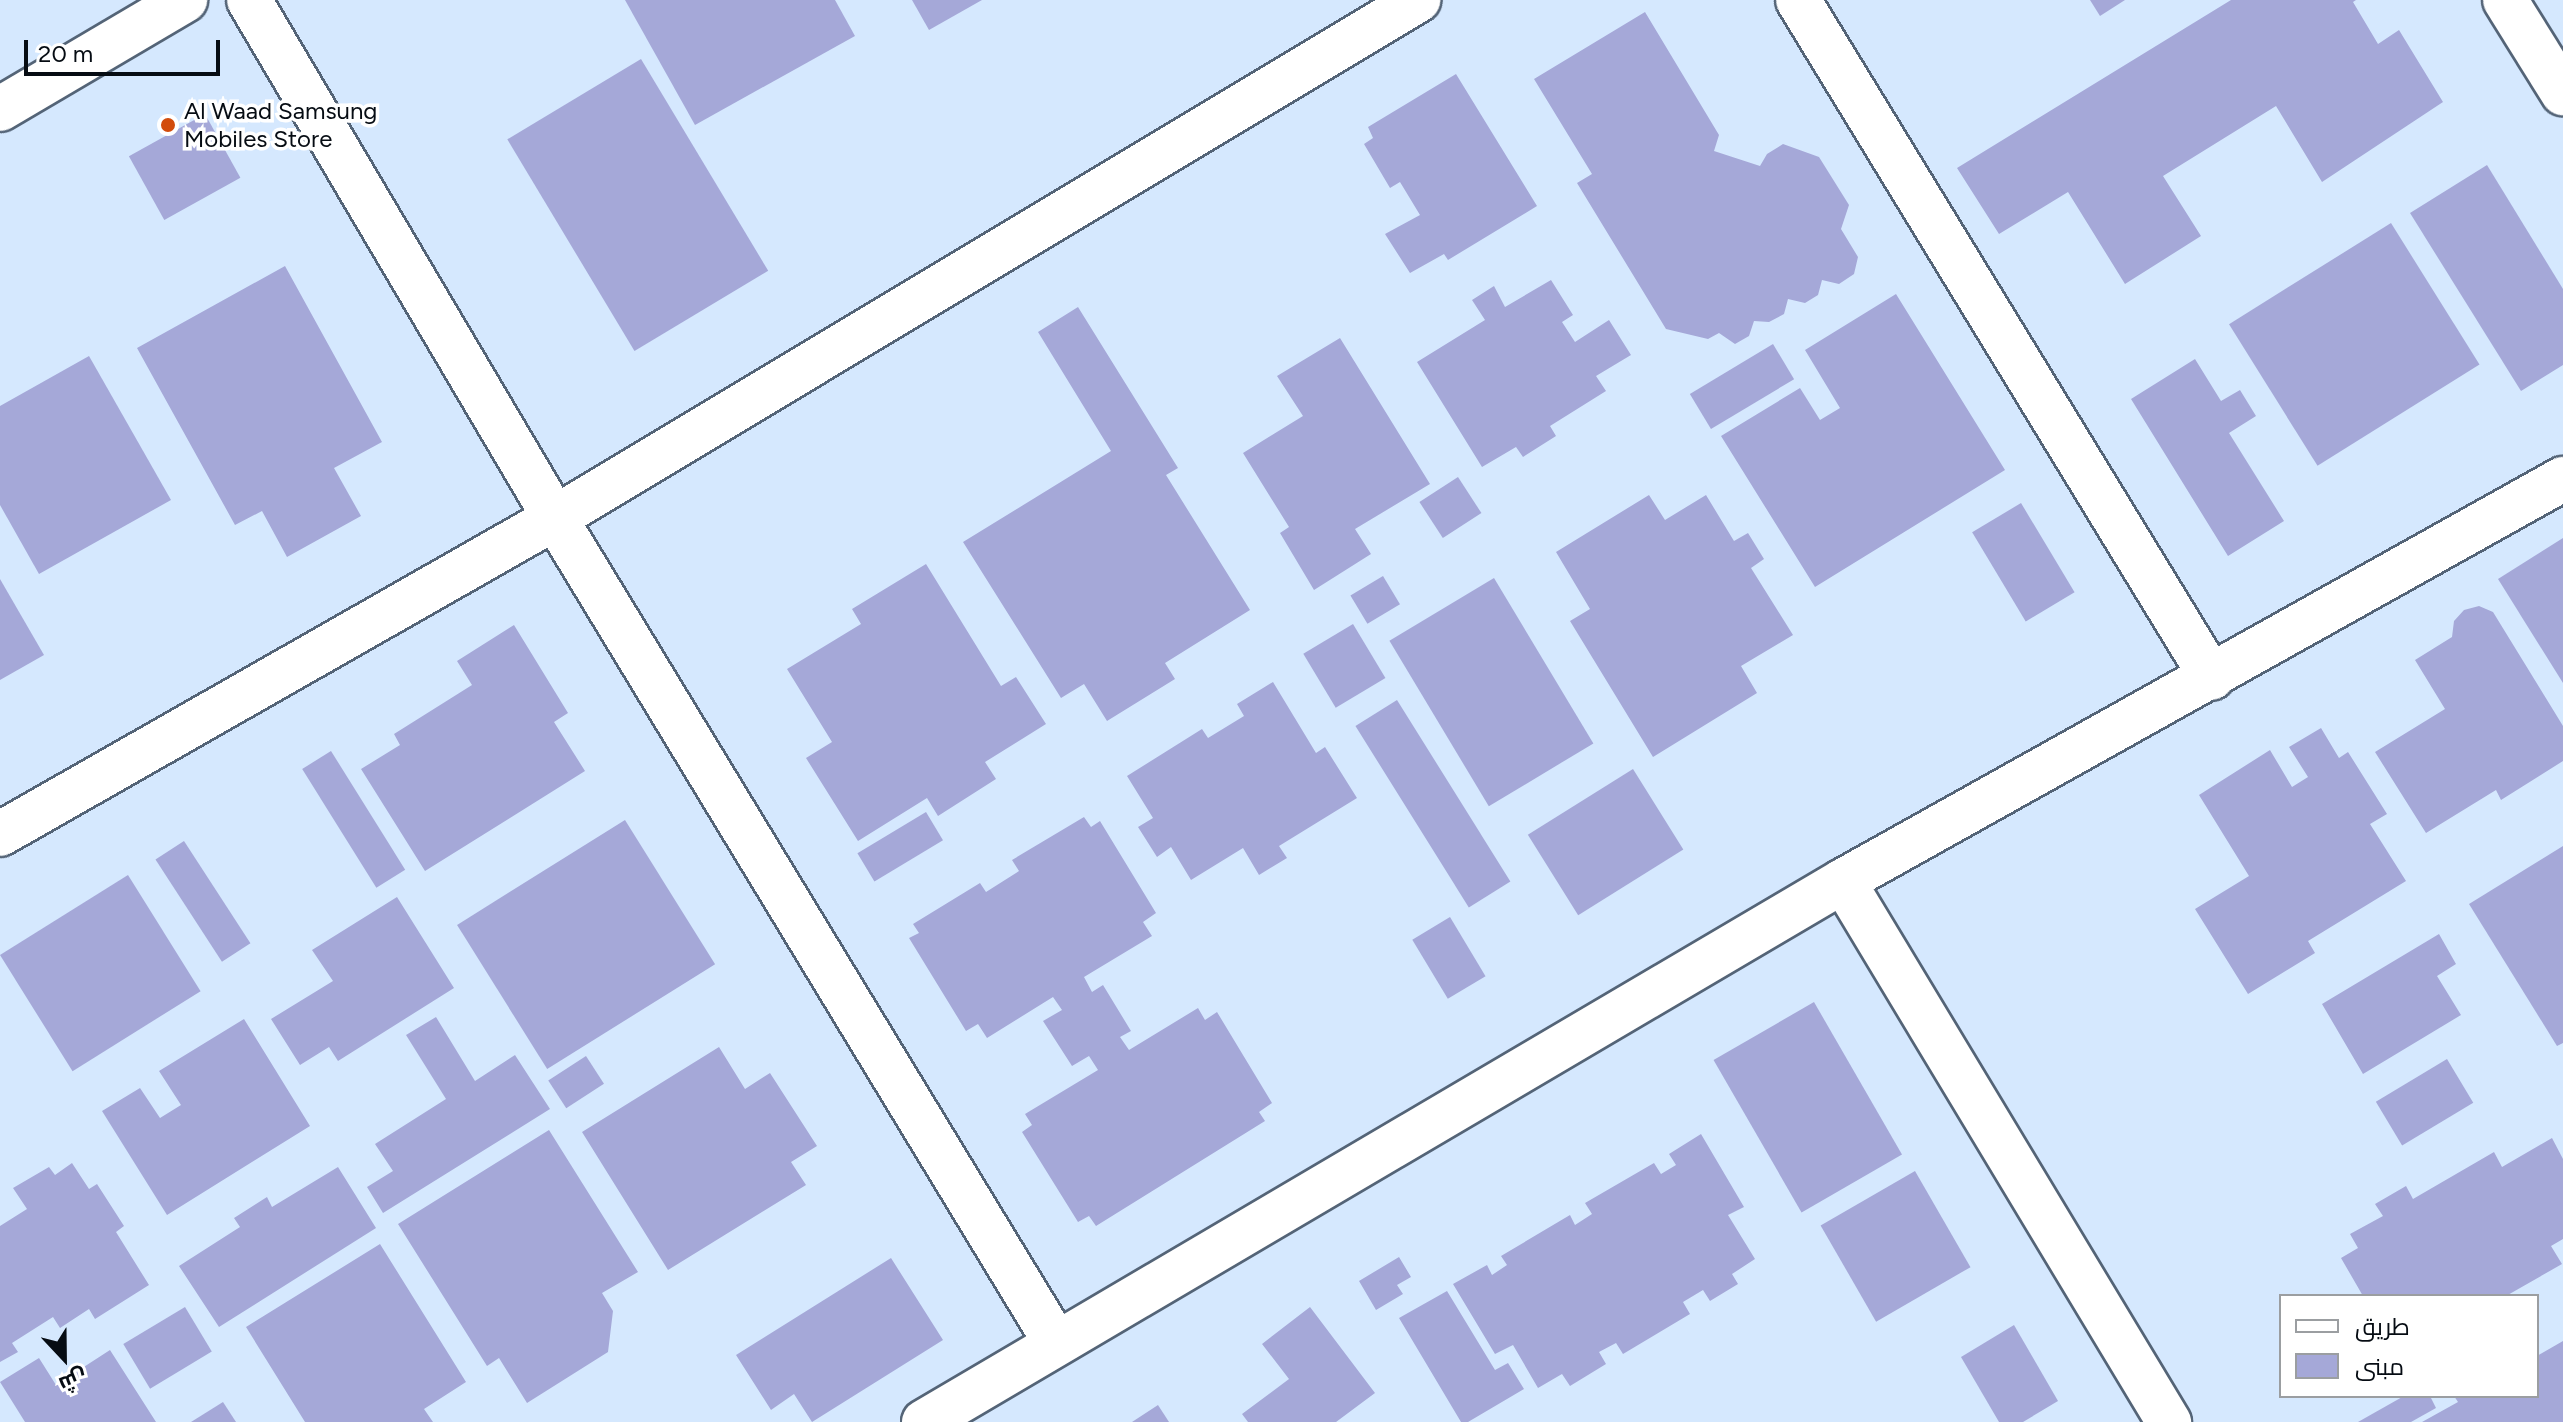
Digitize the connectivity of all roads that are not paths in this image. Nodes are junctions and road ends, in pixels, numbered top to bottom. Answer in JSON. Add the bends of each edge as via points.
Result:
{"nodes":[{"id":1,"x":185,"y":0,"type":"edge"},
{"id":2,"x":249,"y":0,"type":"edge"},
{"id":3,"x":1418,"y":0,"type":"edge"},
{"id":4,"x":1798,"y":0,"type":"edge"},
{"id":5,"x":2505,"y":0,"type":"edge"},
{"id":6,"x":2563,"y":93,"type":"edge"},
{"id":7,"x":0,"y":109,"type":"edge"},
{"id":8,"x":2563,"y":479,"type":"edge"},
{"id":9,"x":555,"y":518,"type":"junction"},
{"id":10,"x":2212,"y":678,"type":"junction"},
{"id":11,"x":0,"y":834,"type":"edge"},
{"id":12,"x":1843,"y":881,"type":"junction"},
{"id":13,"x":1056,"y":1343,"type":"junction"},
{"id":14,"x":924,"y":1422,"type":"edge"},
{"id":15,"x":2169,"y":1422,"type":"edge"}],
"edges":[{"from":1,"to":7,"type":"street"},
{"from":2,"to":9,"type":"street"},
{"from":3,"to":9,"type":"street"},
{"from":4,"to":10,"type":"street"},
{"from":5,"to":6,"type":"street"},
{"from":8,"to":10,"type":"street"},
{"from":9,"to":11,"type":"street"},
{"from":9,"to":13,"type":"street"},
{"from":10,"to":12,"type":"street"},
{"from":12,"to":13,"type":"street"},
{"from":12,"to":15,"type":"street"},
{"from":13,"to":14,"type":"street"}]}
